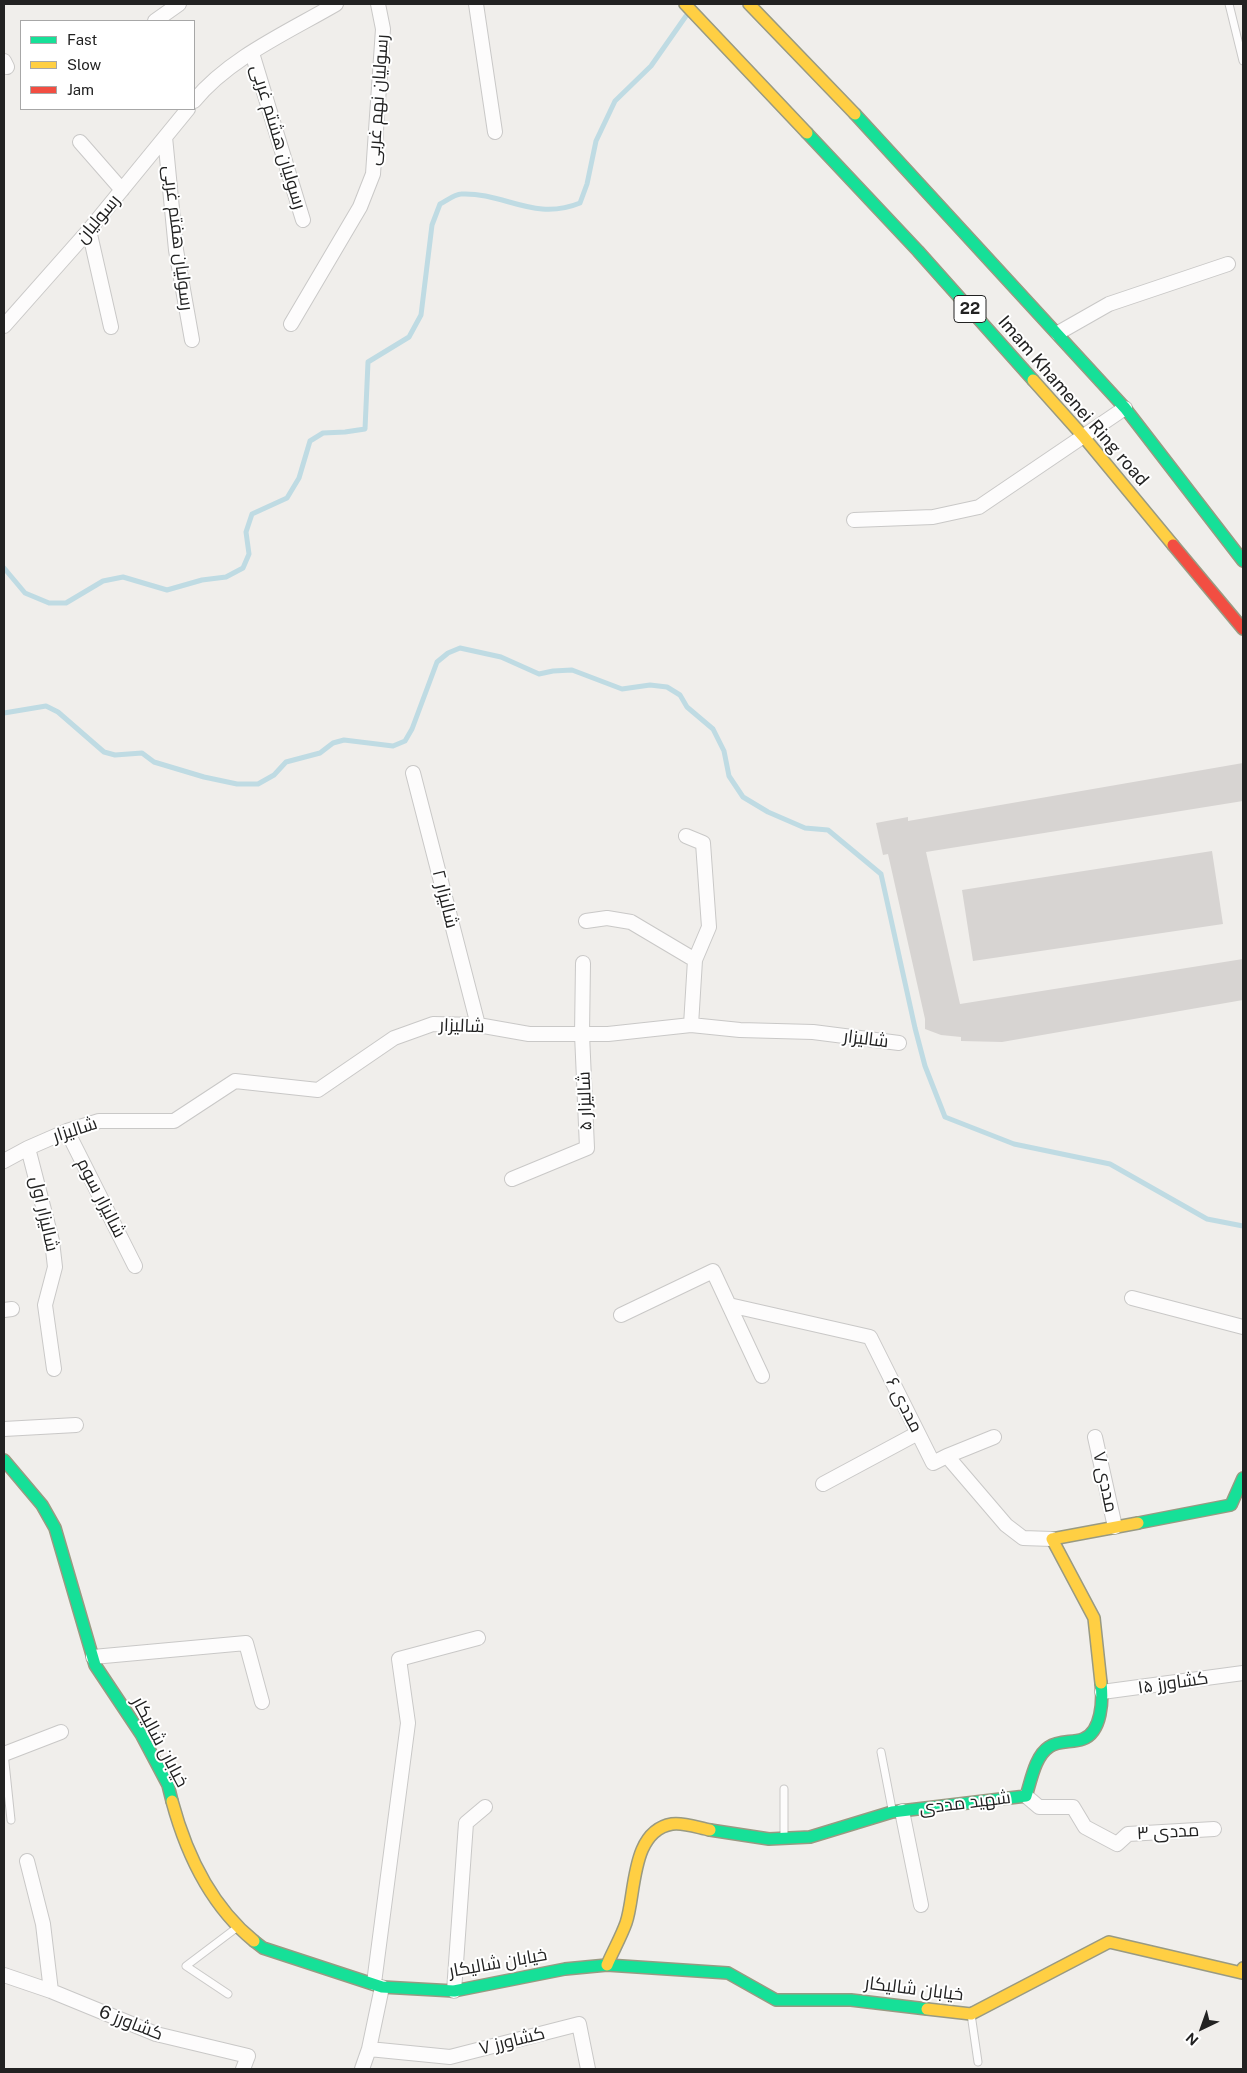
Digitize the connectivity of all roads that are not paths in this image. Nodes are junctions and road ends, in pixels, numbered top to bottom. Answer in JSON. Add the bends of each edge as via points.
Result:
{"nodes":[{"id":1,"x":179,"y":4,"type":"edge"},
{"id":2,"x":336,"y":4,"type":"edge"},
{"id":3,"x":378,"y":4,"type":"edge"},
{"id":4,"x":476,"y":4,"type":"edge"},
{"id":5,"x":685,"y":4,"type":"edge"},
{"id":6,"x":749,"y":4,"type":"edge"},
{"id":7,"x":1229,"y":4,"type":"edge"},
{"id":8,"x":156,"y":20,"type":"edge"},
{"id":9,"x":252,"y":53,"type":"junction"},
{"id":10,"x":1243,"y":61,"type":"edge"},
{"id":11,"x":195,"y":99,"type":"edge"},
{"id":12,"x":186,"y":110,"type":"edge"},
{"id":13,"x":496,"y":132,"type":"dead end"},
{"id":14,"x":165,"y":137,"type":"junction"},
{"id":15,"x":80,"y":142,"type":"dead end"},
{"id":16,"x":122,"y":190,"type":"junction"},
{"id":17,"x":303,"y":220,"type":"dead end"},
{"id":18,"x":89,"y":230,"type":"junction"},
{"id":19,"x":1228,"y":264,"type":"dead end"},
{"id":20,"x":291,"y":324,"type":"dead end"},
{"id":21,"x":4,"y":326,"type":"edge"},
{"id":22,"x":111,"y":327,"type":"dead end"},
{"id":23,"x":1058,"y":333,"type":"junction"},
{"id":24,"x":192,"y":340,"type":"dead end"},
{"id":25,"x":1125,"y":408,"type":"junction"},
{"id":26,"x":1083,"y":436,"type":"junction"},
{"id":27,"x":854,"y":520,"type":"dead end"},
{"id":28,"x":1243,"y":561,"type":"edge"},
{"id":29,"x":1243,"y":629,"type":"edge"},
{"id":30,"x":413,"y":773,"type":"dead end"},
{"id":31,"x":686,"y":836,"type":"dead end"},
{"id":32,"x":586,"y":921,"type":"dead end"},
{"id":33,"x":695,"y":960,"type":"junction"},
{"id":34,"x":583,"y":963,"type":"dead end"},
{"id":35,"x":478,"y":1025,"type":"junction"},
{"id":36,"x":691,"y":1025,"type":"junction"},
{"id":37,"x":582,"y":1034,"type":"junction"},
{"id":38,"x":899,"y":1043,"type":"dead end"},
{"id":39,"x":67,"y":1131,"type":"junction"},
{"id":40,"x":28,"y":1148,"type":"junction"},
{"id":41,"x":4,"y":1161,"type":"edge"},
{"id":42,"x":512,"y":1179,"type":"dead end"},
{"id":43,"x":135,"y":1266,"type":"dead end"},
{"id":44,"x":1132,"y":1298,"type":"dead end"},
{"id":45,"x":729,"y":1305,"type":"junction"},
{"id":46,"x":621,"y":1315,"type":"dead end"},
{"id":47,"x":1243,"y":1327,"type":"edge"},
{"id":48,"x":54,"y":1369,"type":"dead end"},
{"id":49,"x":762,"y":1376,"type":"dead end"},
{"id":50,"x":76,"y":1425,"type":"dead end"},
{"id":51,"x":4,"y":1429,"type":"edge"},
{"id":52,"x":918,"y":1433,"type":"junction"},
{"id":53,"x":1095,"y":1437,"type":"dead end"},
{"id":54,"x":994,"y":1438,"type":"dead end"},
{"id":55,"x":947,"y":1456,"type":"junction"},
{"id":56,"x":4,"y":1460,"type":"edge"},
{"id":57,"x":1243,"y":1478,"type":"edge"},
{"id":58,"x":823,"y":1484,"type":"dead end"},
{"id":59,"x":1115,"y":1527,"type":"junction"},
{"id":60,"x":1052,"y":1539,"type":"junction"},
{"id":61,"x":478,"y":1638,"type":"dead end"},
{"id":62,"x":93,"y":1657,"type":"junction"},
{"id":63,"x":1243,"y":1674,"type":"edge"},
{"id":64,"x":1102,"y":1692,"type":"junction"},
{"id":65,"x":262,"y":1702,"type":"dead end"},
{"id":66,"x":61,"y":1732,"type":"dead end"},
{"id":67,"x":881,"y":1752,"type":"dead end"},
{"id":68,"x":4,"y":1754,"type":"edge"},
{"id":69,"x":784,"y":1789,"type":"dead end"},
{"id":70,"x":1026,"y":1796,"type":"junction"},
{"id":71,"x":484,"y":1807,"type":"dead end"},
{"id":72,"x":897,"y":1811,"type":"junction"},
{"id":73,"x":10,"y":1820,"type":"dead end"},
{"id":74,"x":1214,"y":1829,"type":"dead end"},
{"id":75,"x":784,"y":1838,"type":"junction"},
{"id":76,"x":27,"y":1861,"type":"dead end"},
{"id":77,"x":921,"y":1905,"type":"dead end"},
{"id":78,"x":238,"y":1928,"type":"junction"},
{"id":79,"x":607,"y":1965,"type":"junction"},
{"id":80,"x":1243,"y":1968,"type":"edge"},
{"id":81,"x":4,"y":1974,"type":"edge"},
{"id":82,"x":378,"y":1985,"type":"junction"},
{"id":83,"x":52,"y":1991,"type":"junction"},
{"id":84,"x":454,"y":1991,"type":"junction"},
{"id":85,"x":228,"y":1994,"type":"dead end"},
{"id":86,"x":971,"y":2014,"type":"junction"},
{"id":87,"x":369,"y":2049,"type":"junction"},
{"id":88,"x":978,"y":2062,"type":"dead end"},
{"id":89,"x":243,"y":2069,"type":"edge"},
{"id":90,"x":362,"y":2069,"type":"edge"},
{"id":91,"x":588,"y":2069,"type":"edge"}],
"edges":[{"from":1,"to":8,"type":"street"},
{"from":2,"to":9,"type":"street","name":"رسولیان"},
{"from":3,"to":20,"type":"street","name":"رسولیان نهم غربی","via":[[384,29],[373,174],[360,207]]},
{"from":4,"to":13,"type":"street"},
{"from":5,"to":26,"type":"main road","name":"Imam Khamenei Ring road","number":"22","via":[[918,251]]},
{"from":6,"to":23,"type":"main road","name":"Imam Khamenei Ring road"},
{"from":7,"to":10,"type":"lane"},
{"from":9,"to":11,"type":"street","name":"رسولیان"},
{"from":9,"to":17,"type":"street","name":"رسولیان هشتم غربی"},
{"from":12,"to":14,"type":"street","name":"رسولیان"},
{"from":14,"to":16,"type":"street","name":"رسولیان"},
{"from":14,"to":24,"type":"street","name":"رسولیان هفتم غربی","via":[[176,250]]},
{"from":15,"to":16,"type":"street"},
{"from":16,"to":18,"type":"street","name":"رسولیان"},
{"from":18,"to":21,"type":"street","name":"رسولیان"},
{"from":18,"to":22,"type":"street"},
{"from":19,"to":23,"type":"street","via":[[1109,304]]},
{"from":23,"to":25,"type":"main road","name":"Imam Khamenei Ring road"},
{"from":25,"to":26,"type":"street"},
{"from":25,"to":28,"type":"main road","name":"Imam Khamenei Ring road"},
{"from":26,"to":27,"type":"street","via":[[979,507],[933,517]]},
{"from":26,"to":29,"type":"main road","name":"Imam Khamenei Ring road","number":"22"},
{"from":30,"to":35,"type":"street","name":"شالیزار ۲"},
{"from":31,"to":33,"type":"street","via":[[703,843],[706,880],[709,927]]},
{"from":32,"to":33,"type":"street","via":[[607,918],[631,922]]},
{"from":33,"to":36,"type":"street"},
{"from":34,"to":37,"type":"street"},
{"from":35,"to":37,"type":"street","name":"شالیزار","via":[[529,1034]]},
{"from":35,"to":39,"type":"street","name":"شالیزار","via":[[433,1024],[394,1038],[318,1090],[235,1080],[174,1121],[99,1121]]},
{"from":36,"to":37,"type":"street","name":"شالیزار"},
{"from":36,"to":38,"type":"street","name":"شالیزار","via":[[813,1032]]},
{"from":37,"to":42,"type":"street","name":"شالیزار ۵","via":[[587,1148]]},
{"from":39,"to":40,"type":"street","name":"شالیزار"},
{"from":39,"to":43,"type":"street","name":"شالیزار سوم"},
{"from":40,"to":41,"type":"street","name":"شالیزار"},
{"from":40,"to":48,"type":"street","name":"شالیزار اول","via":[[52,1241],[54,1267],[45,1304]]},
{"from":44,"to":47,"type":"street"},
{"from":45,"to":46,"type":"street","via":[[713,1271]]},
{"from":45,"to":49,"type":"street"},
{"from":45,"to":52,"type":"street","name":"مددی ۶","via":[[870,1337]]},
{"from":50,"to":51,"type":"street"},
{"from":52,"to":55,"type":"street","name":"مددی ۶","via":[[933,1463]]},
{"from":52,"to":58,"type":"street"},
{"from":53,"to":59,"type":"street","name":"مددی ۷"},
{"from":54,"to":55,"type":"street"},
{"from":55,"to":60,"type":"street","via":[[1006,1526],[1023,1538]]},
{"from":56,"to":62,"type":"main road","name":"خیابان شالیکار","via":[[42,1504],[55,1528]]},
{"from":57,"to":59,"type":"main road","via":[[1231,1505]]},
{"from":59,"to":60,"type":"main road"},
{"from":60,"to":64,"type":"main road","name":"شهید مددی","via":[[1094,1618]]},
{"from":61,"to":82,"type":"street","via":[[399,1660],[408,1723]]},
{"from":62,"to":65,"type":"street","via":[[246,1643]]},
{"from":62,"to":78,"type":"main road","name":"خیابان شالیکار","via":[[168,1785],[182,1833],[212,1895]]},
{"from":63,"to":64,"type":"street","name":"کشاورز ۱۵"},
{"from":64,"to":70,"type":"main road","name":"شهید مددی","via":[[1100,1714],[1092,1732],[1084,1740],[1050,1747],[1040,1757]]},
{"from":66,"to":68,"type":"street"},
{"from":67,"to":72,"type":"lane"},
{"from":68,"to":73,"type":"lane"},
{"from":69,"to":75,"type":"lane"},
{"from":70,"to":72,"type":"main road","name":"شهید مددی"},
{"from":70,"to":74,"type":"street","name":"مددی ۳","via":[[1039,1807],[1073,1807],[1085,1826],[1117,1844],[1128,1834]]},
{"from":71,"to":84,"type":"street","via":[[466,1823]]},
{"from":72,"to":75,"type":"main road","name":"شهید مددی","via":[[810,1837]]},
{"from":72,"to":77,"type":"street"},
{"from":75,"to":79,"type":"main road","name":"شهید مددی","via":[[769,1839],[672,1824],[657,1831],[644,1846],[636,1867],[627,1922]]},
{"from":76,"to":83,"type":"street","via":[[43,1924]]},
{"from":78,"to":82,"type":"main road","name":"خیابان شالیکار","via":[[263,1948]]},
{"from":78,"to":85,"type":"lane","via":[[186,1966]]},
{"from":79,"to":84,"type":"main road","name":"خیابان شالیکار","via":[[565,1969]]},
{"from":79,"to":86,"type":"main road","name":"خیابان شالیکار","via":[[728,1973],[776,2000],[851,2000]]},
{"from":80,"to":86,"type":"main road","name":"خیابان شالیکار","via":[[1242,1973],[1109,1942]]},
{"from":81,"to":83,"type":"street","name":"کشاورز 6"},
{"from":82,"to":84,"type":"main road","name":"خیابان شالیکار"},
{"from":82,"to":87,"type":"street"},
{"from":83,"to":89,"type":"street","name":"کشاورز 6","via":[[156,2034],[248,2056]]},
{"from":86,"to":88,"type":"lane"},
{"from":87,"to":90,"type":"street"},
{"from":87,"to":91,"type":"street","name":"کشاورز ۷","via":[[450,2057],[579,2024]]}]}
